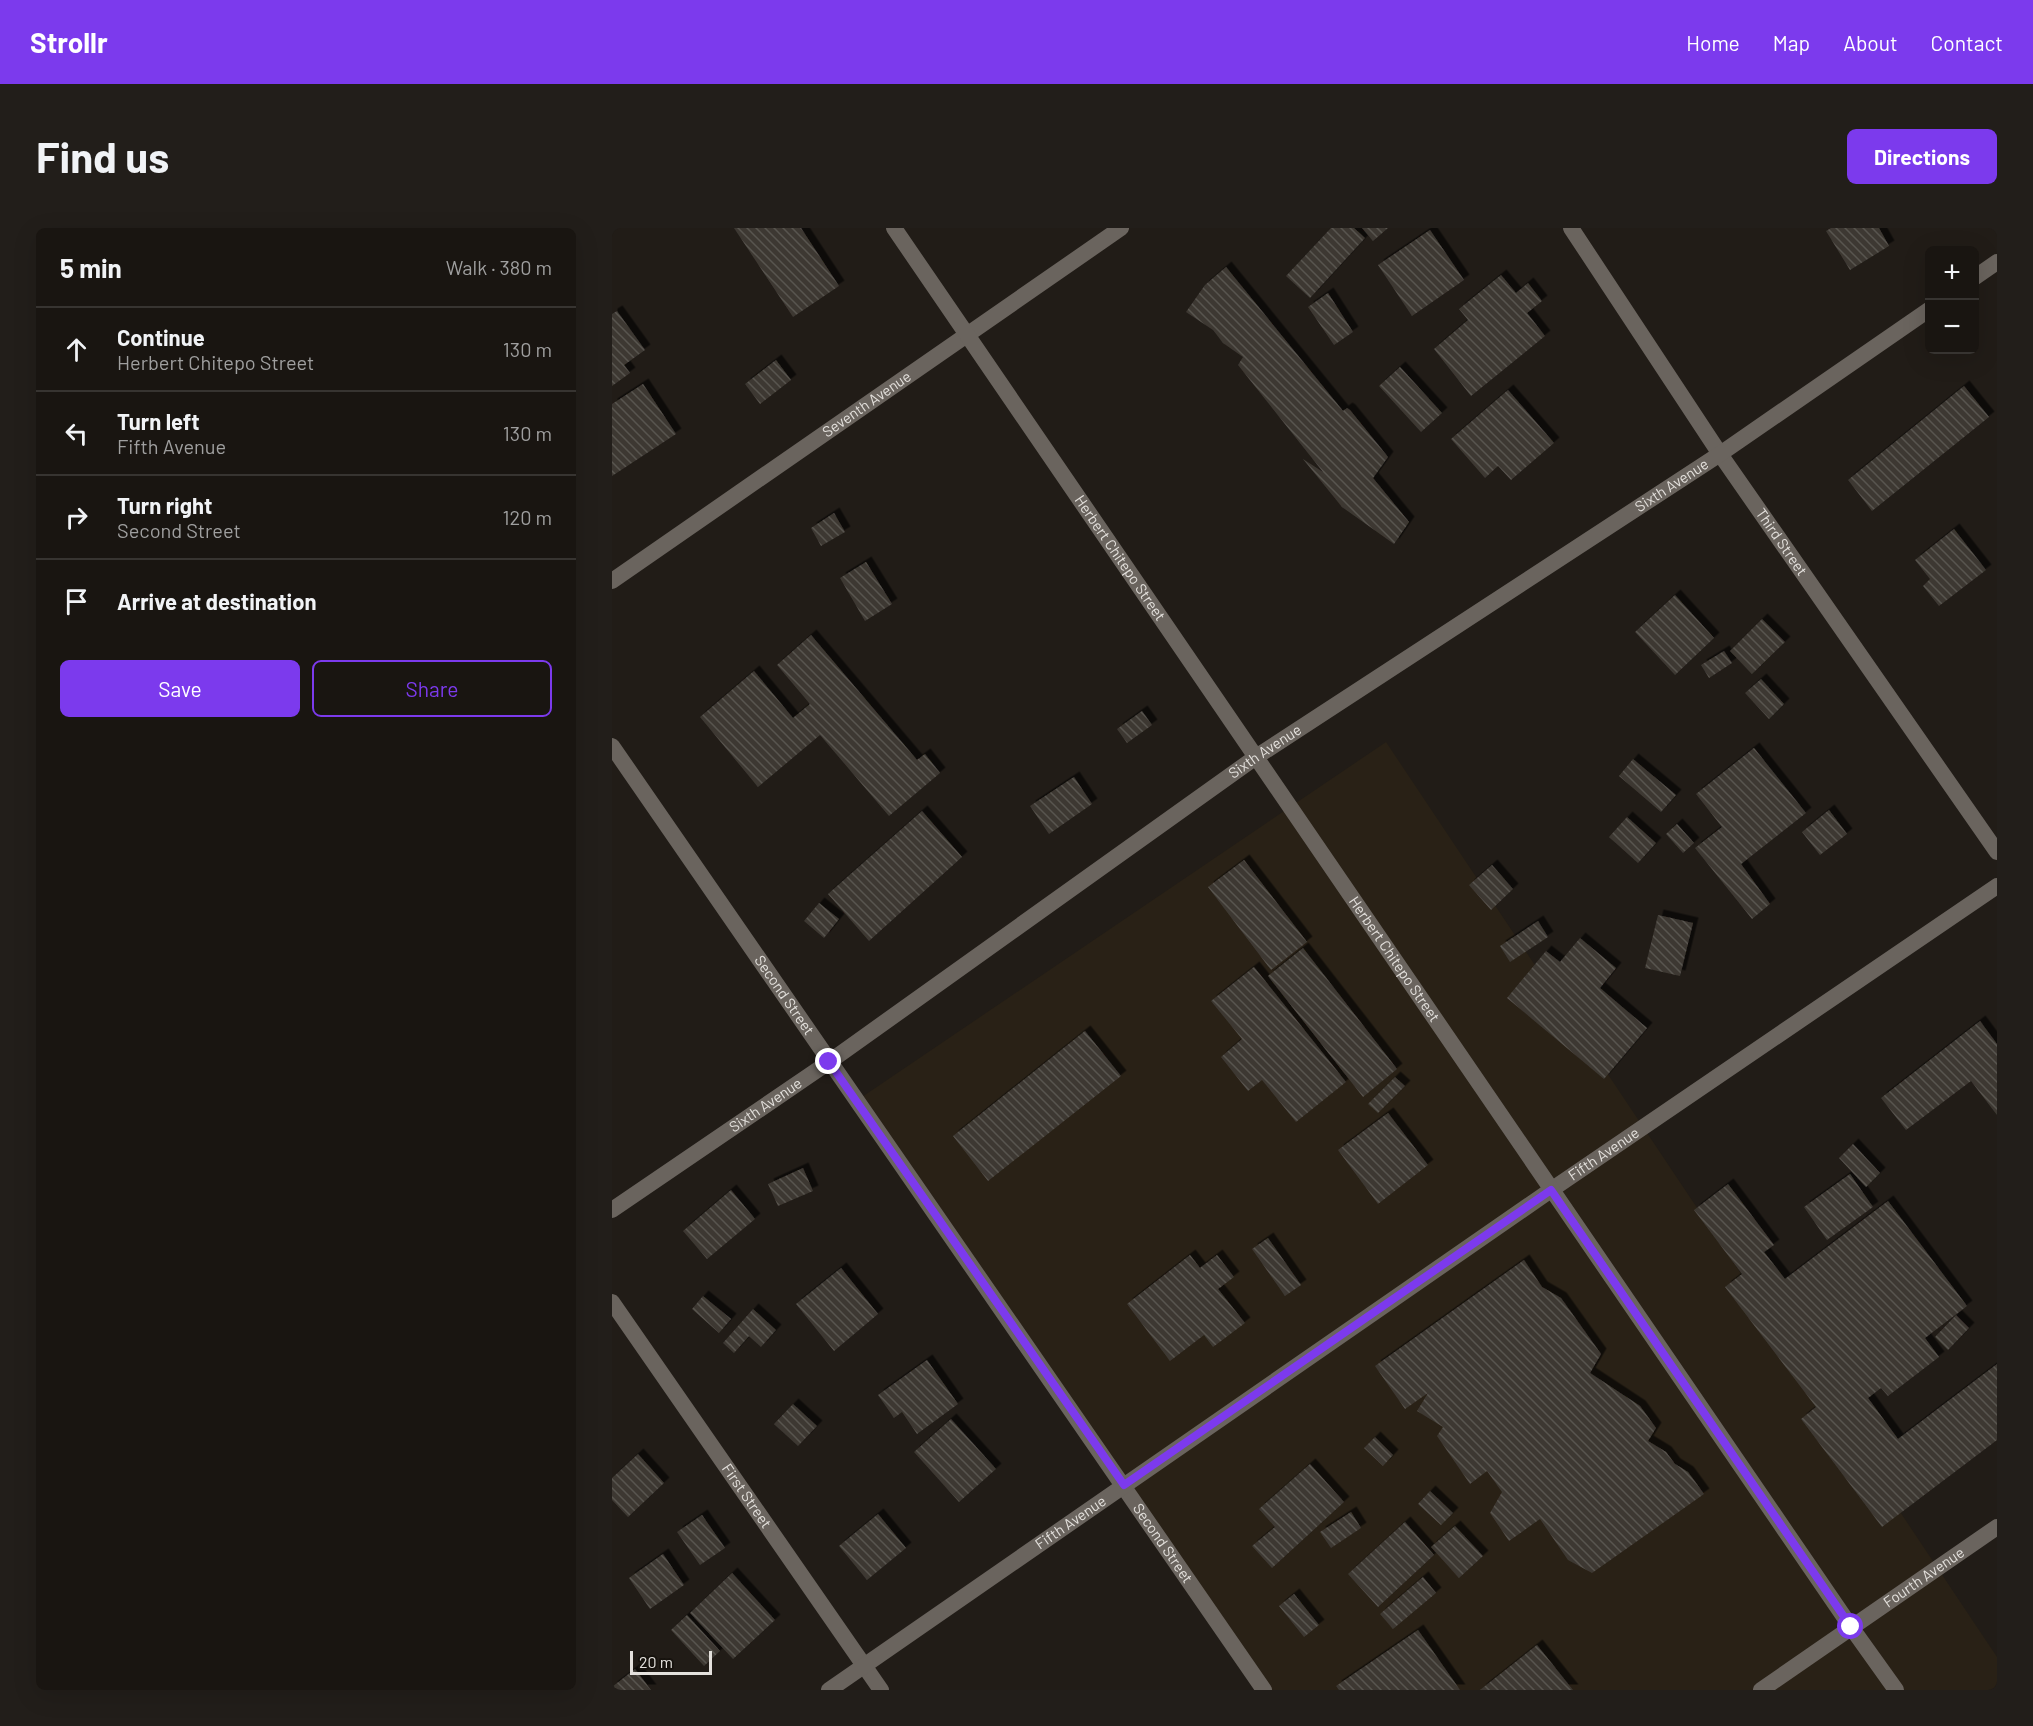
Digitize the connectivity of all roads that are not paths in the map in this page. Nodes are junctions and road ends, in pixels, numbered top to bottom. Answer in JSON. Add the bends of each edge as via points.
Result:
{"nodes":[{"id":1,"x":894,"y":228,"type":"edge"},
{"id":2,"x":1121,"y":228,"type":"edge"},
{"id":3,"x":1571,"y":228,"type":"edge"},
{"id":4,"x":1997,"y":262,"type":"edge"},
{"id":5,"x":1979,"y":275,"type":"edge"},
{"id":6,"x":1925,"y":312,"type":"edge"},
{"id":7,"x":967,"y":334,"type":"junction"},
{"id":8,"x":1720,"y":454,"type":"junction"},
{"id":9,"x":612,"y":581,"type":"edge"},
{"id":10,"x":612,"y":746,"type":"edge"},
{"id":11,"x":1256,"y":757,"type":"junction"},
{"id":12,"x":1997,"y":852,"type":"edge"},
{"id":13,"x":1997,"y":886,"type":"edge"},
{"id":14,"x":829,"y":1062,"type":"junction"},
{"id":15,"x":1551,"y":1190,"type":"junction"},
{"id":16,"x":612,"y":1210,"type":"edge"},
{"id":17,"x":612,"y":1302,"type":"edge"},
{"id":18,"x":1124,"y":1485,"type":"junction"},
{"id":19,"x":1997,"y":1527,"type":"edge"},
{"id":20,"x":1851,"y":1627,"type":"junction"},
{"id":21,"x":864,"y":1665,"type":"junction"},
{"id":22,"x":829,"y":1690,"type":"edge"},
{"id":23,"x":881,"y":1690,"type":"edge"},
{"id":24,"x":1264,"y":1690,"type":"edge"},
{"id":25,"x":1761,"y":1690,"type":"edge"},
{"id":26,"x":1896,"y":1690,"type":"edge"}],
"edges":[{"from":1,"to":7,"type":"street","name":"Herbert Chitepo Street"},
{"from":2,"to":7,"type":"street","name":"Seventh Avenue"},
{"from":3,"to":8,"type":"street","name":"Third Street"},
{"from":4,"to":5,"type":"street"},
{"from":6,"to":8,"type":"street","name":"Sixth Avenue"},
{"from":7,"to":9,"type":"street","name":"Seventh Avenue"},
{"from":7,"to":11,"type":"street","name":"Herbert Chitepo Street"},
{"from":8,"to":11,"type":"street","name":"Sixth Avenue"},
{"from":8,"to":12,"type":"street","name":"Third Street"},
{"from":10,"to":14,"type":"street","name":"Second Street"},
{"from":11,"to":14,"type":"street","name":"Sixth Avenue"},
{"from":11,"to":15,"type":"street","name":"Herbert Chitepo Street"},
{"from":13,"to":15,"type":"street","name":"Fifth Avenue"},
{"from":14,"to":16,"type":"street","name":"Sixth Avenue"},
{"from":14,"to":18,"type":"street","name":"Second Street"},
{"from":15,"to":18,"type":"street","name":"Fifth Avenue"},
{"from":15,"to":20,"type":"street","name":"Herbert Chitepo Street"},
{"from":17,"to":21,"type":"street","name":"First Street"},
{"from":18,"to":21,"type":"street","name":"Fifth Avenue"},
{"from":18,"to":24,"type":"street","name":"Second Street"},
{"from":19,"to":20,"type":"street","name":"Fourth Avenue"},
{"from":20,"to":25,"type":"street","name":"Fourth Avenue"},
{"from":20,"to":26,"type":"street","name":"Herbert Chitepo Street"},
{"from":21,"to":22,"type":"street","name":"Fifth Avenue"},
{"from":21,"to":23,"type":"street","name":"First Street"}]}
